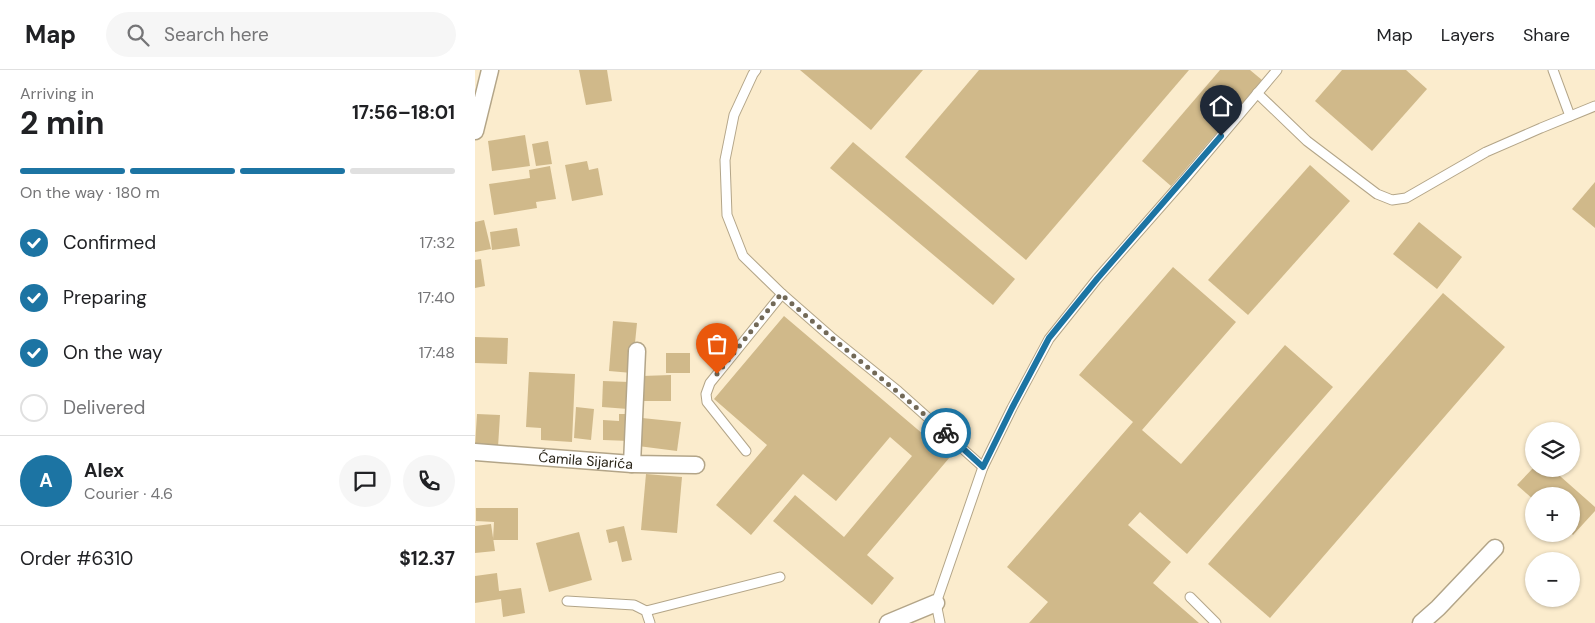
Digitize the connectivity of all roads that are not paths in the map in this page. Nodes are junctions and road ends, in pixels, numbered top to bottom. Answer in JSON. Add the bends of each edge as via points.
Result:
{"nodes":[{"id":1,"x":490,"y":70,"type":"edge"},
{"id":2,"x":757,"y":70,"type":"edge"},
{"id":3,"x":1277,"y":70,"type":"edge"},
{"id":4,"x":1553,"y":70,"type":"edge"},
{"id":5,"x":1257,"y":93,"type":"junction"},
{"id":6,"x":1595,"y":106,"type":"edge"},
{"id":7,"x":1570,"y":116,"type":"junction"},
{"id":8,"x":475,"y":130,"type":"edge"},
{"id":9,"x":781,"y":294,"type":"junction"},
{"id":10,"x":637,"y":351,"type":"dead end"},
{"id":11,"x":746,"y":451,"type":"dead end"},
{"id":12,"x":475,"y":452,"type":"edge"},
{"id":13,"x":632,"y":464,"type":"junction"},
{"id":14,"x":696,"y":465,"type":"dead end"},
{"id":15,"x":983,"y":467,"type":"junction"},
{"id":16,"x":1495,"y":548,"type":"dead end"},
{"id":17,"x":780,"y":577,"type":"dead end"},
{"id":18,"x":1190,"y":597,"type":"dead end"},
{"id":19,"x":567,"y":601,"type":"dead end"},
{"id":20,"x":936,"y":603,"type":"junction"},
{"id":21,"x":646,"y":611,"type":"junction"},
{"id":22,"x":650,"y":623,"type":"edge"},
{"id":23,"x":888,"y":623,"type":"edge"},
{"id":24,"x":939,"y":623,"type":"edge"},
{"id":25,"x":1216,"y":623,"type":"edge"},
{"id":26,"x":1421,"y":623,"type":"edge"}],
"edges":[{"from":1,"to":8,"type":"street"},
{"from":2,"to":9,"type":"lane","via":[[734,114],[725,160],[727,215],[743,256]]},
{"from":3,"to":5,"type":"lane"},
{"from":4,"to":7,"type":"lane"},
{"from":5,"to":7,"type":"lane","via":[[1307,141],[1377,194],[1392,200],[1406,198],[1486,152]]},
{"from":5,"to":15,"type":"lane","via":[[1049,338]]},
{"from":6,"to":7,"type":"lane"},
{"from":9,"to":11,"type":"lane","via":[[724,364],[706,394],[707,402]]},
{"from":9,"to":15,"type":"lane"},
{"from":10,"to":13,"type":"street"},
{"from":12,"to":13,"type":"street","name":"Ćamila Sijarića"},
{"from":13,"to":14,"type":"street","name":"Ćamila Sijarića"},
{"from":15,"to":20,"type":"lane"},
{"from":16,"to":26,"type":"street"},
{"from":17,"to":21,"type":"lane"},
{"from":18,"to":25,"type":"lane"},
{"from":19,"to":21,"type":"lane","via":[[634,605]]},
{"from":20,"to":23,"type":"street"},
{"from":20,"to":24,"type":"lane"},
{"from":21,"to":22,"type":"lane"}]}
